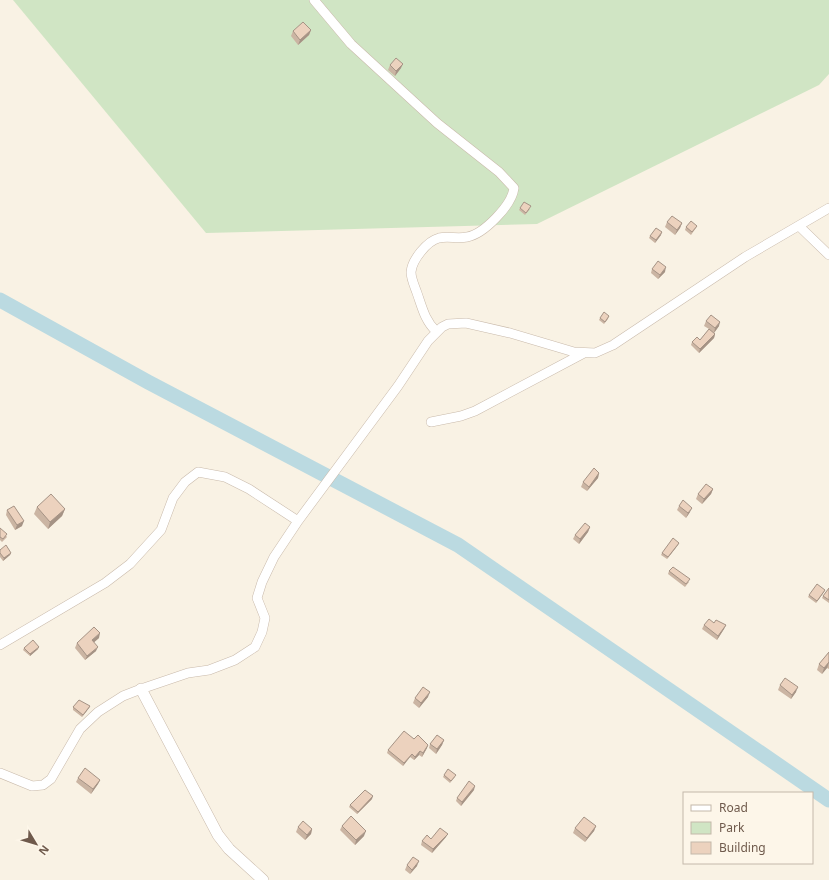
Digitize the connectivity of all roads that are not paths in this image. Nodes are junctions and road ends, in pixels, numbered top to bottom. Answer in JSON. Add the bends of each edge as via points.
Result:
{"nodes":[{"id":1,"x":314,"y":0,"type":"edge"},
{"id":2,"x":829,"y":208,"type":"edge"},
{"id":3,"x":800,"y":227,"type":"junction"},
{"id":4,"x":829,"y":255,"type":"edge"},
{"id":5,"x":436,"y":331,"type":"junction"},
{"id":6,"x":584,"y":353,"type":"junction"},
{"id":7,"x":431,"y":422,"type":"dead end"},
{"id":8,"x":299,"y":521,"type":"junction"},
{"id":9,"x":0,"y":645,"type":"edge"},
{"id":10,"x":141,"y":689,"type":"junction"},
{"id":11,"x":0,"y":773,"type":"edge"},
{"id":12,"x":263,"y":880,"type":"edge"}],
"edges":[{"from":1,"to":5,"type":"street","via":[[351,44],[437,123],[499,172],[514,188],[509,201],[482,231],[468,237],[444,237],[432,241],[413,264],[411,273],[424,314]]},
{"from":2,"to":3,"type":"street"},
{"from":3,"to":4,"type":"street"},
{"from":3,"to":6,"type":"street","via":[[745,257],[613,345],[595,353]]},
{"from":5,"to":6,"type":"street","via":[[448,324],[466,323]]},
{"from":5,"to":8,"type":"street"},
{"from":6,"to":7,"type":"street","via":[[475,411]]},
{"from":8,"to":9,"type":"street","via":[[225,477],[198,472],[173,498],[161,530],[130,564],[105,583]]},
{"from":8,"to":10,"type":"street","via":[[274,557],[262,582],[257,598],[265,618],[255,647],[235,660],[209,670],[188,673]]},
{"from":10,"to":11,"type":"street","via":[[123,696],[98,712],[80,729],[51,779],[42,785],[32,786]]},
{"from":10,"to":12,"type":"street","via":[[218,835],[229,850]]}]}
